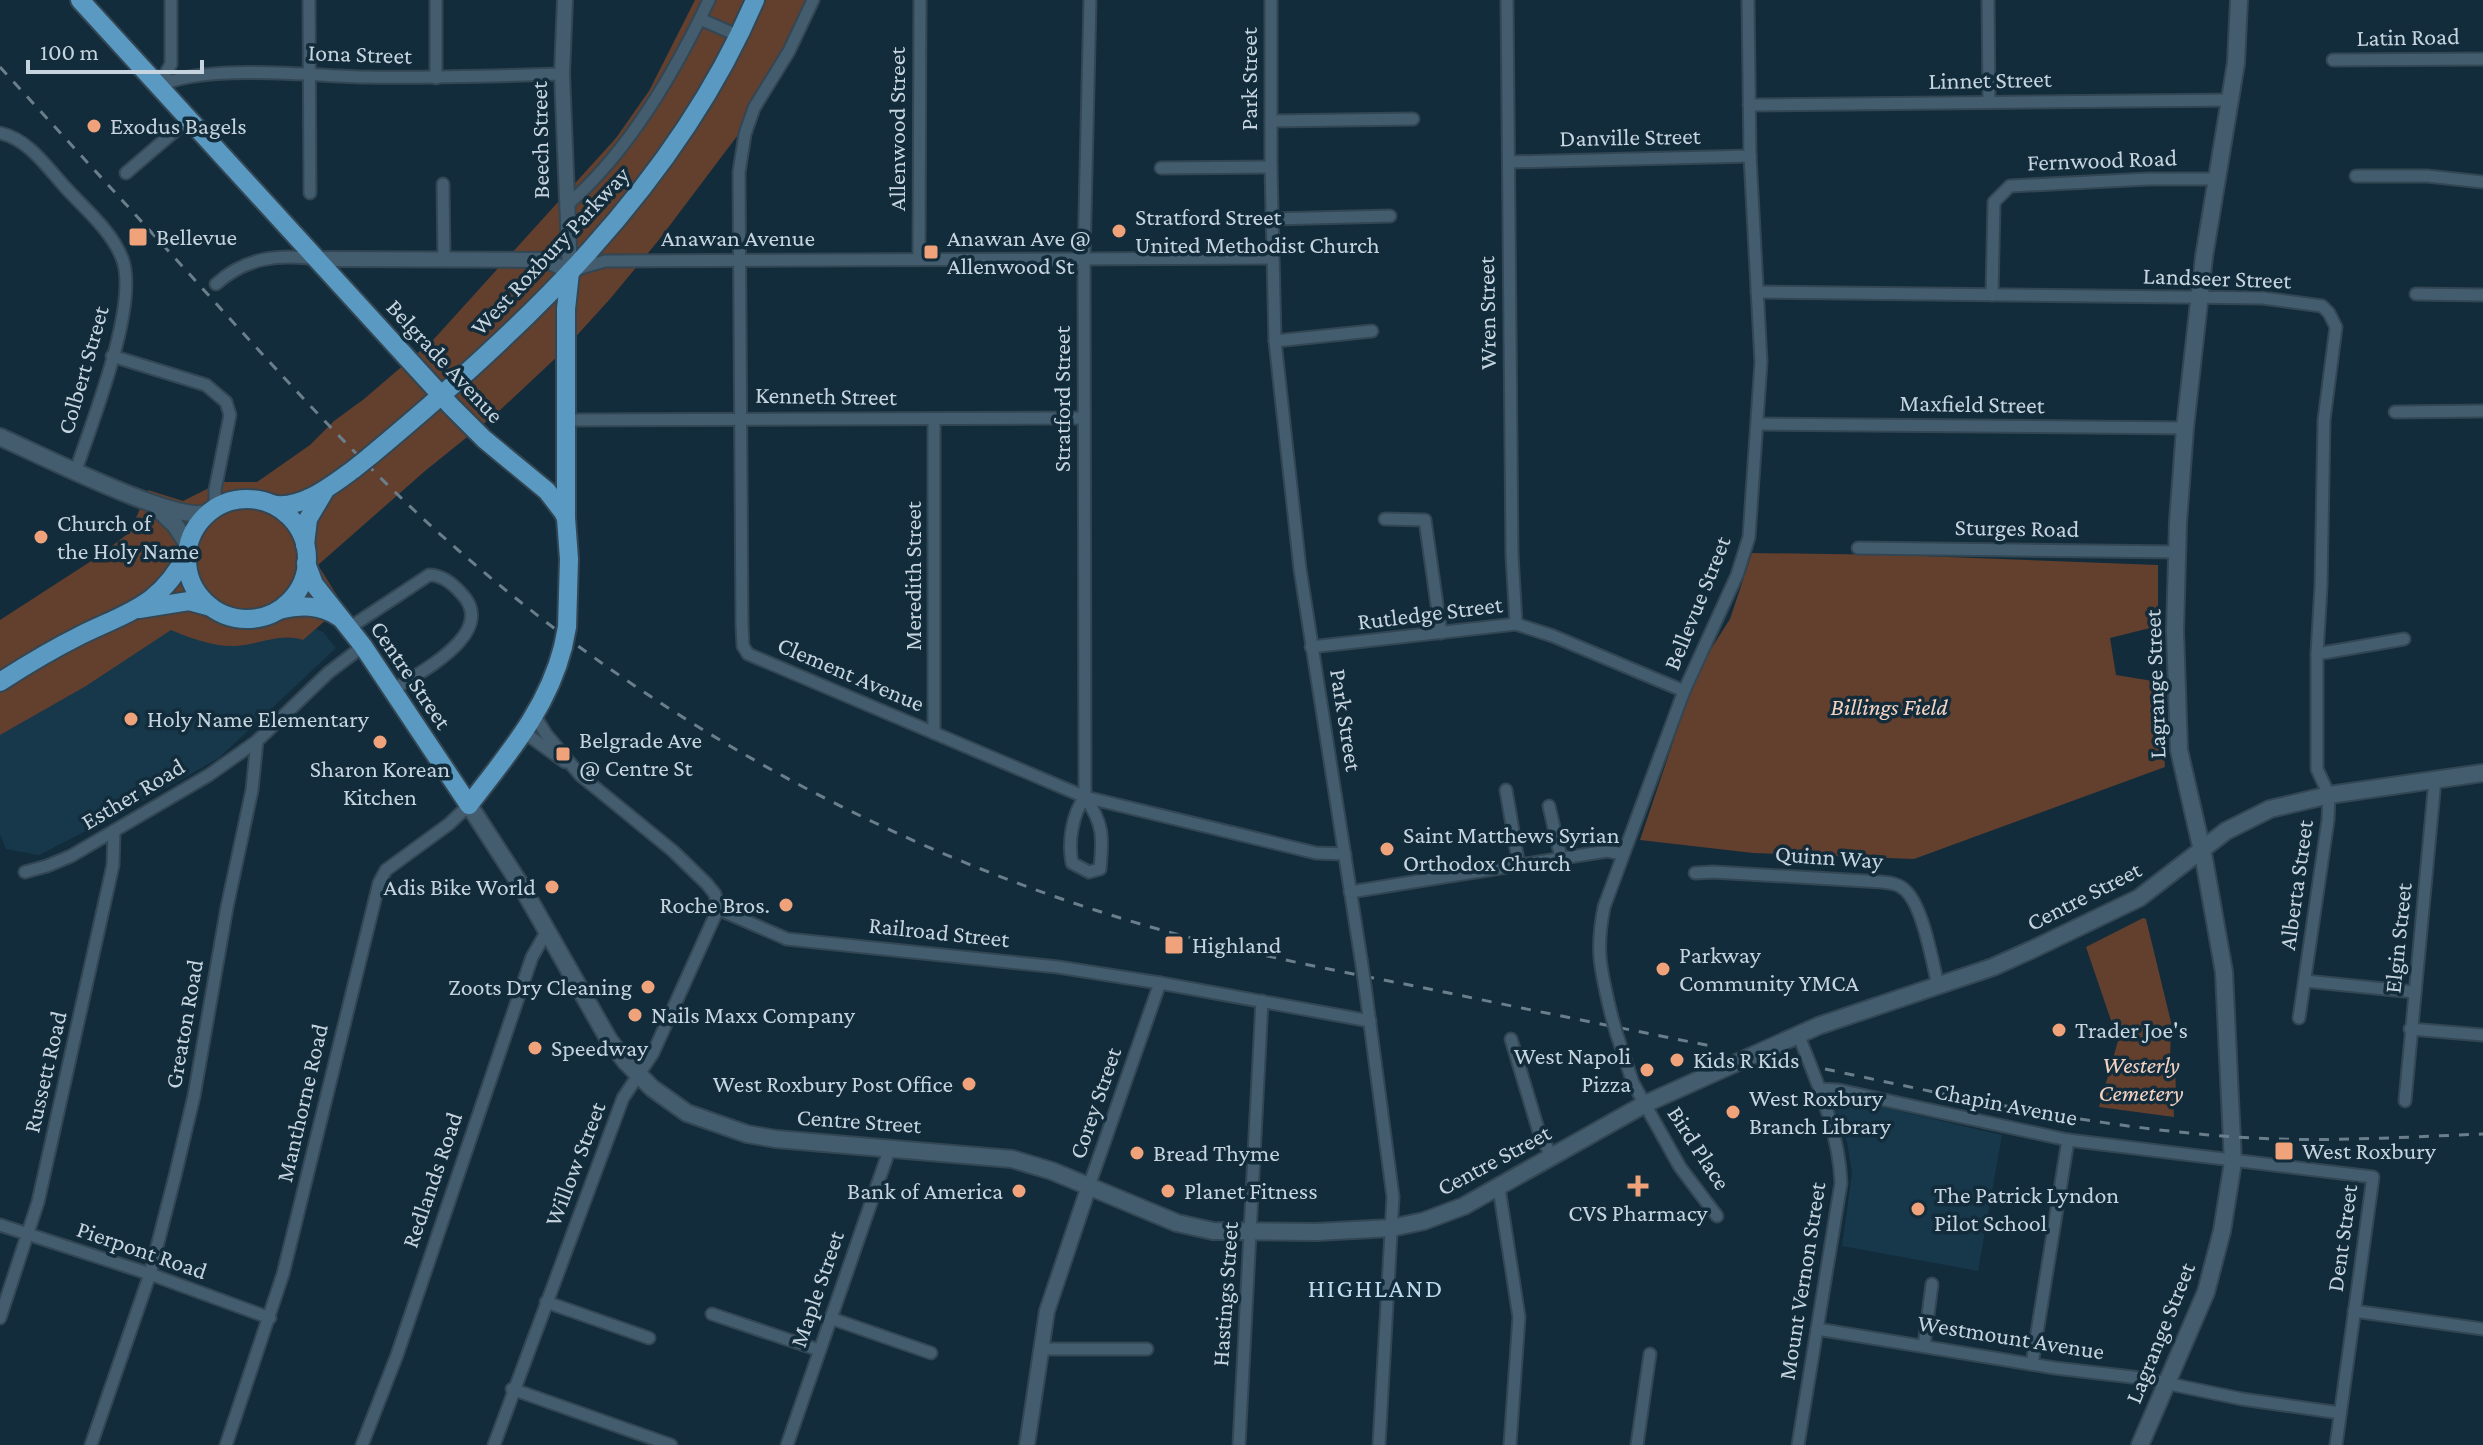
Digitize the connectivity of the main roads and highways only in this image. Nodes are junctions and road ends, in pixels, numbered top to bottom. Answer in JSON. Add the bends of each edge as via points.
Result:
{"nodes":[{"id":1,"x":80,"y":0,"type":"edge"},
{"id":2,"x":755,"y":0,"type":"edge"},
{"id":3,"x":2239,"y":0,"type":"edge"},
{"id":4,"x":570,"y":272,"type":"junction"},
{"id":5,"x":442,"y":395,"type":"junction"},
{"id":6,"x":0,"y":437,"type":"edge"},
{"id":7,"x":326,"y":490,"type":"junction"},
{"id":8,"x":271,"y":504,"type":"junction"},
{"id":9,"x":154,"y":505,"type":"junction"},
{"id":10,"x":212,"y":510,"type":"junction"},
{"id":11,"x":566,"y":518,"type":"junction"},
{"id":12,"x":188,"y":548,"type":"junction"},
{"id":13,"x":306,"y":554,"type":"junction"},
{"id":14,"x":139,"y":609,"type":"junction"},
{"id":15,"x":214,"y":609,"type":"junction"},
{"id":16,"x":276,"y":611,"type":"junction"},
{"id":17,"x":345,"y":623,"type":"junction"},
{"id":18,"x":0,"y":682,"type":"edge"},
{"id":19,"x":2483,"y":773,"type":"edge"},
{"id":20,"x":469,"y":805,"type":"junction"},
{"id":21,"x":2202,"y":849,"type":"junction"},
{"id":22,"x":2140,"y":1445,"type":"edge"}],
"edges":[{"from":1,"to":5,"type":"main road","name":"Belgrade Avenue"},
{"from":2,"to":4,"type":"main road","name":"West Roxbury Parkway","via":[[709,92],[666,158]]},
{"from":3,"to":21,"type":"main road","name":"Lagrange Street","via":[[2232,100],[2199,299],[2177,552],[2179,750]]},
{"from":4,"to":5,"type":"main road","name":"West Roxbury Parkway"},
{"from":4,"to":11,"type":"main road","name":"Beech Street"},
{"from":5,"to":7,"type":"main road","name":"West Roxbury Parkway","bridge":true},
{"from":5,"to":11,"type":"main road","name":"Belgrade Avenue","via":[[484,439],[547,491]]},
{"from":6,"to":9,"type":"main road"},
{"from":7,"to":8,"type":"main road","name":"West Roxbury Parkway","via":[[287,506]]},
{"from":7,"to":13,"type":"main road","name":"West Roxbury Parkway","via":[[308,519]]},
{"from":8,"to":10,"type":"main road","via":[[243,499]]},
{"from":8,"to":13,"type":"main road","via":[[295,524]]},
{"from":9,"to":10,"type":"main road","via":[[193,515]]},
{"from":9,"to":12,"type":"main road","via":[[175,525]]},
{"from":10,"to":12,"type":"main road","via":[[198,524]]},
{"from":11,"to":20,"type":"main road","bridge":true,"via":[[567,627],[551,684],[525,733]]},
{"from":12,"to":14,"type":"main road","via":[[171,579]]},
{"from":12,"to":15,"type":"main road","via":[[192,582]]},
{"from":13,"to":16,"type":"main road","via":[[303,579]]},
{"from":13,"to":17,"type":"main road","name":"Centre Street","via":[[314,584]]},
{"from":14,"to":15,"type":"main road","via":[[189,601]]},
{"from":14,"to":18,"type":"main road","via":[[80,635]]},
{"from":15,"to":16,"type":"main road","via":[[250,619]]},
{"from":16,"to":17,"type":"main road","name":"Centre Street","via":[[324,609]]},
{"from":17,"to":20,"type":"main road","name":"Centre Street"},
{"from":19,"to":21,"type":"main road","name":"Centre Street","via":[[2270,809]]},
{"from":20,"to":21,"type":"main road","name":"Centre Street","via":[[605,1034],[639,1076],[687,1113],[765,1138],[1012,1159],[1177,1223],[1251,1233],[1391,1228],[1452,1212],[1645,1104],[1798,1034],[2007,962],[2139,898]]},
{"from":21,"to":22,"type":"main road","name":"Lagrange Street","via":[[2224,972],[2233,1162],[2212,1272]]}]}
